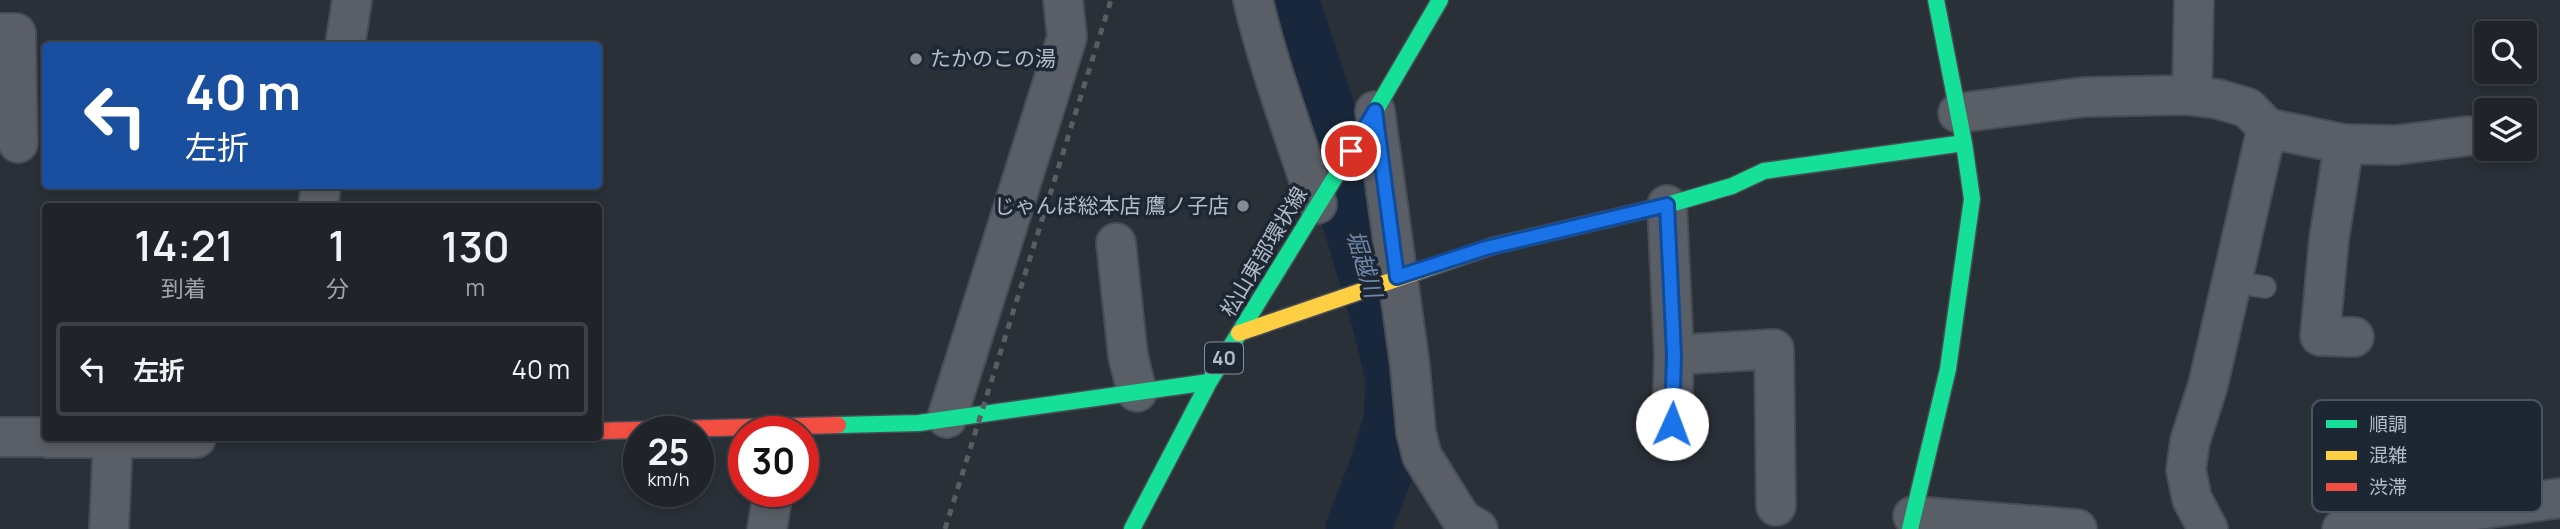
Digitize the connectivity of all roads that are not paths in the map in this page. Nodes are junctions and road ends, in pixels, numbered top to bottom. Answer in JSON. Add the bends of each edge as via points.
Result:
{"nodes":[{"id":1,"x":352,"y":0,"type":"edge"},
{"id":2,"x":1063,"y":0,"type":"edge"},
{"id":3,"x":1252,"y":0,"type":"edge"},
{"id":4,"x":1936,"y":0,"type":"edge"},
{"id":5,"x":2194,"y":0,"type":"edge"},
{"id":6,"x":1432,"y":4,"type":"edge"},
{"id":7,"x":0,"y":33,"type":"edge"},
{"id":8,"x":346,"y":42,"type":"edge"},
{"id":9,"x":2192,"y":95,"type":"junction"},
{"id":10,"x":1370,"y":120,"type":"junction"},
{"id":11,"x":1961,"y":128,"type":"junction"},
{"id":12,"x":2267,"y":128,"type":"junction"},
{"id":13,"x":2468,"y":136,"type":"dead end"},
{"id":14,"x":21,"y":143,"type":"edge"},
{"id":15,"x":2344,"y":144,"type":"junction"},
{"id":16,"x":1320,"y":198,"type":"junction"},
{"id":17,"x":1667,"y":205,"type":"junction"},
{"id":18,"x":1116,"y":243,"type":"dead end"},
{"id":19,"x":1395,"y":278,"type":"junction"},
{"id":20,"x":1240,"y":333,"type":"junction"},
{"id":21,"x":2354,"y":337,"type":"dead end"},
{"id":22,"x":1674,"y":355,"type":"junction"},
{"id":23,"x":1209,"y":382,"type":"junction"},
{"id":24,"x":1137,"y":392,"type":"junction"},
{"id":25,"x":947,"y":418,"type":"junction"},
{"id":26,"x":1672,"y":424,"type":"dead end"},
{"id":27,"x":819,"y":428,"type":"edge"},
{"id":28,"x":728,"y":430,"type":"edge"},
{"id":29,"x":602,"y":431,"type":"edge"},
{"id":30,"x":0,"y":437,"type":"edge"},
{"id":31,"x":42,"y":438,"type":"edge"},
{"id":32,"x":113,"y":441,"type":"edge"},
{"id":33,"x":2560,"y":498,"type":"edge"},
{"id":34,"x":2542,"y":501,"type":"edge"},
{"id":35,"x":1776,"y":506,"type":"dead end"},
{"id":36,"x":771,"y":507,"type":"edge"},
{"id":37,"x":2478,"y":512,"type":"edge"},
{"id":38,"x":1912,"y":523,"type":"edge"},
{"id":39,"x":2402,"y":525,"type":"edge"},
{"id":40,"x":109,"y":529,"type":"edge"},
{"id":41,"x":767,"y":529,"type":"edge"},
{"id":42,"x":1132,"y":529,"type":"edge"},
{"id":43,"x":1478,"y":529,"type":"edge"},
{"id":44,"x":2077,"y":529,"type":"edge"},
{"id":45,"x":2208,"y":529,"type":"edge"},
{"id":46,"x":2342,"y":529,"type":"edge"}],
"edges":[{"from":1,"to":8,"type":"street"},
{"from":2,"to":25,"type":"street","via":[[1067,37]]},
{"from":3,"to":16,"type":"street","via":[[1266,55]]},
{"from":4,"to":11,"type":"street"},
{"from":5,"to":9,"type":"street"},
{"from":6,"to":10,"type":"street","name":"松山東部環状線","number":"40"},
{"from":7,"to":14,"type":"street","via":[[16,33]]},
{"from":9,"to":11,"type":"street","via":[[2084,97]]},
{"from":9,"to":12,"type":"street","via":[[2248,108]]},
{"from":10,"to":16,"type":"street","name":"松山東部環状線","number":"40"},
{"from":10,"to":19,"type":"street"},
{"from":11,"to":17,"type":"street","via":[[1764,172]]},
{"from":11,"to":38,"type":"street","via":[[1972,199],[1948,369]]},
{"from":12,"to":15,"type":"street"},
{"from":12,"to":45,"type":"street","via":[[2248,284],[2190,441],[2186,470],[2192,499]]},
{"from":13,"to":15,"type":"street","via":[[2396,145]]},
{"from":15,"to":21,"type":"street","via":[[2320,335]]},
{"from":16,"to":20,"type":"street","name":"松山東部環状線","number":"40"},
{"from":17,"to":19,"type":"street","via":[[1486,248]]},
{"from":17,"to":22,"type":"street"},
{"from":18,"to":24,"type":"street","via":[[1128,356]]},
{"from":19,"to":20,"type":"street"},
{"from":19,"to":43,"type":"street","via":[[1422,456],[1462,520]]},
{"from":20,"to":23,"type":"street","name":"松山東部環状線","number":"40"},
{"from":22,"to":26,"type":"street"},
{"from":22,"to":35,"type":"street","via":[[1774,349]]},
{"from":23,"to":24,"type":"street"},
{"from":23,"to":42,"type":"street","name":"松山東部環状線","number":"40"},
{"from":24,"to":25,"type":"street"},
{"from":25,"to":27,"type":"street"},
{"from":28,"to":29,"type":"street"},
{"from":30,"to":31,"type":"street"},
{"from":32,"to":40,"type":"street"},
{"from":33,"to":34,"type":"street"},
{"from":36,"to":41,"type":"street"},
{"from":37,"to":39,"type":"street"},
{"from":38,"to":44,"type":"street"},
{"from":39,"to":46,"type":"street"}]}
